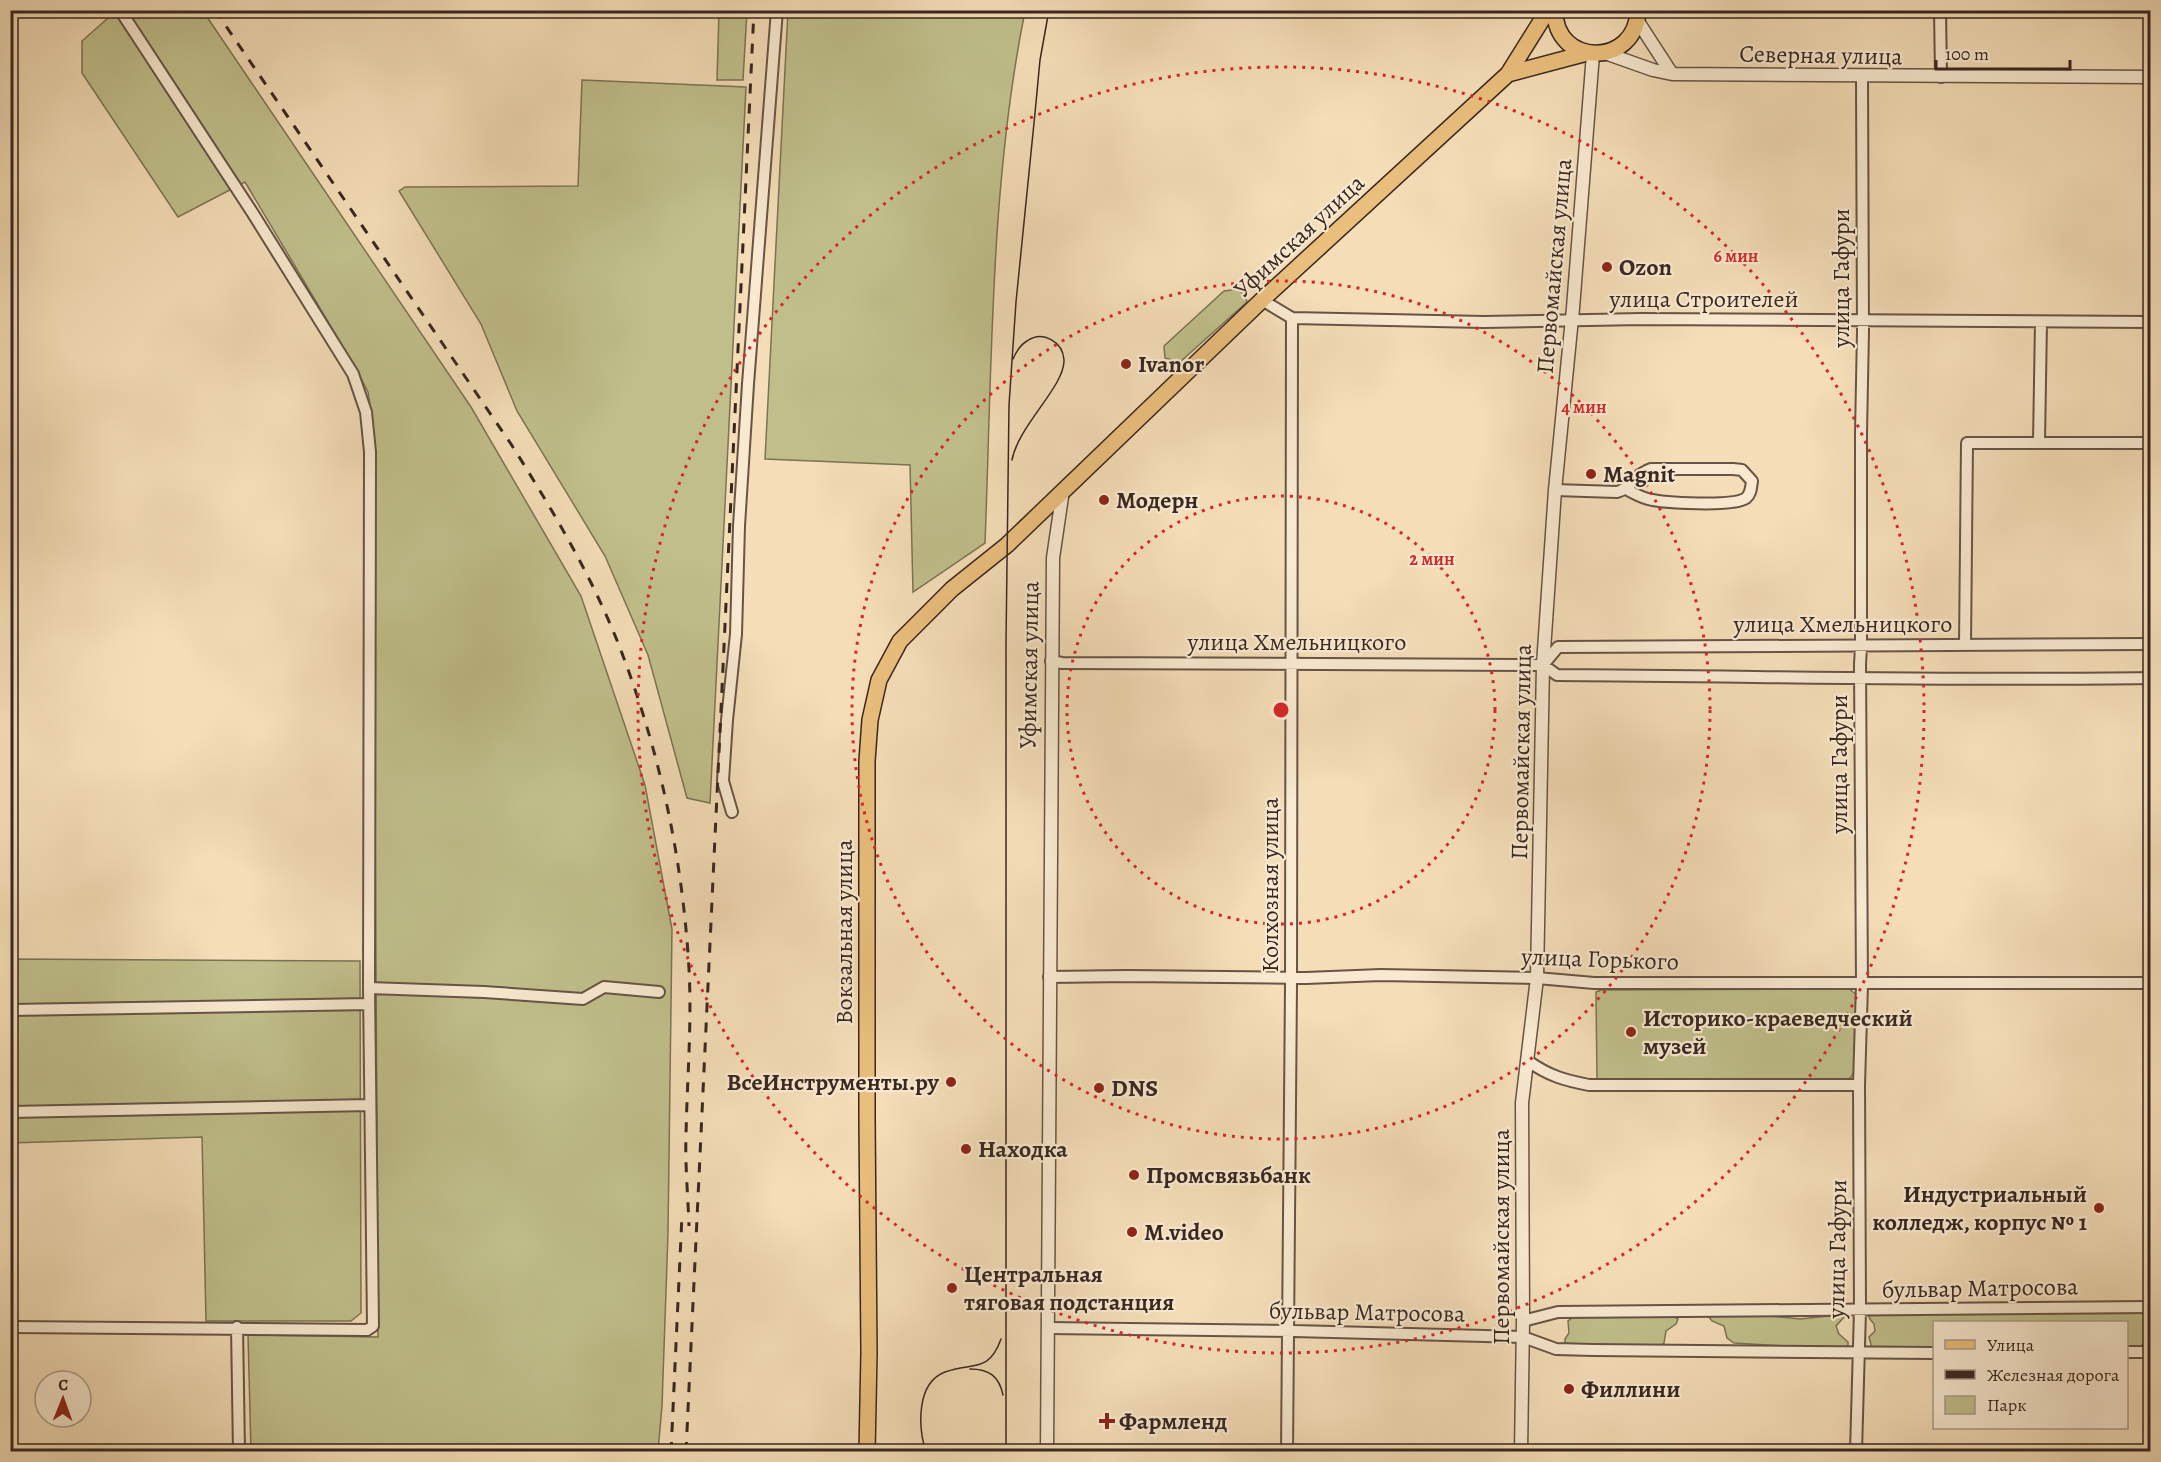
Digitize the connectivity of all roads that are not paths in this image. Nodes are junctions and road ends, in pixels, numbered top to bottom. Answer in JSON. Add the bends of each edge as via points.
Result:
{"nodes":[{"id":1,"x":120,"y":10,"type":"edge"},
{"id":2,"x":777,"y":10,"type":"edge"},
{"id":3,"x":1548,"y":10,"type":"edge"},
{"id":4,"x":1555,"y":10,"type":"edge"},
{"id":5,"x":1940,"y":10,"type":"edge"},
{"id":6,"x":1637,"y":15,"type":"edge"},
{"id":7,"x":1595,"y":54,"type":"junction"},
{"id":8,"x":1508,"y":74,"type":"junction"},
{"id":9,"x":1672,"y":74,"type":"junction"},
{"id":10,"x":1862,"y":76,"type":"junction"},
{"id":11,"x":1941,"y":77,"type":"junction"},
{"id":12,"x":2151,"y":77,"type":"edge"},
{"id":13,"x":1262,"y":300,"type":"junction"},
{"id":14,"x":1292,"y":318,"type":"junction"},
{"id":15,"x":1571,"y":321,"type":"junction"},
{"id":16,"x":1863,"y":321,"type":"junction"},
{"id":17,"x":2041,"y":322,"type":"junction"},
{"id":18,"x":2151,"y":322,"type":"edge"},
{"id":19,"x":2039,"y":442,"type":"junction"},
{"id":20,"x":2151,"y":443,"type":"edge"},
{"id":21,"x":1626,"y":489,"type":"junction"},
{"id":22,"x":1063,"y":490,"type":"junction"},
{"id":23,"x":1555,"y":490,"type":"junction"},
{"id":24,"x":2151,"y":644,"type":"edge"},
{"id":25,"x":1965,"y":645,"type":"junction"},
{"id":26,"x":1861,"y":647,"type":"junction"},
{"id":27,"x":1051,"y":661,"type":"junction"},
{"id":28,"x":1292,"y":662,"type":"junction"},
{"id":29,"x":1543,"y":665,"type":"junction"},
{"id":30,"x":1860,"y":677,"type":"junction"},
{"id":31,"x":2151,"y":678,"type":"edge"},
{"id":32,"x":732,"y":812,"type":"dead end"},
{"id":33,"x":1049,"y":977,"type":"junction"},
{"id":34,"x":1290,"y":978,"type":"junction"},
{"id":35,"x":1537,"y":978,"type":"junction"},
{"id":36,"x":2151,"y":983,"type":"edge"},
{"id":37,"x":1862,"y":984,"type":"junction"},
{"id":38,"x":369,"y":988,"type":"junction"},
{"id":39,"x":659,"y":992,"type":"dead end"},
{"id":40,"x":369,"y":1004,"type":"junction"},
{"id":41,"x":10,"y":1010,"type":"edge"},
{"id":42,"x":1528,"y":1060,"type":"junction"},
{"id":43,"x":1859,"y":1085,"type":"junction"},
{"id":44,"x":370,"y":1105,"type":"junction"},
{"id":45,"x":10,"y":1112,"type":"edge"},
{"id":46,"x":2151,"y":1307,"type":"edge"},
{"id":47,"x":1860,"y":1310,"type":"junction"},
{"id":48,"x":1523,"y":1321,"type":"junction"},
{"id":49,"x":10,"y":1327,"type":"edge"},
{"id":50,"x":237,"y":1328,"type":"junction"},
{"id":51,"x":1048,"y":1328,"type":"junction"},
{"id":52,"x":1287,"y":1330,"type":"junction"},
{"id":53,"x":1523,"y":1337,"type":"junction"},
{"id":54,"x":2128,"y":1352,"type":"edge"},
{"id":55,"x":2151,"y":1352,"type":"edge"},
{"id":56,"x":1933,"y":1353,"type":"edge"},
{"id":57,"x":1857,"y":1354,"type":"junction"},
{"id":58,"x":239,"y":1452,"type":"edge"},
{"id":59,"x":867,"y":1452,"type":"edge"},
{"id":60,"x":1047,"y":1452,"type":"edge"},
{"id":61,"x":1287,"y":1452,"type":"edge"},
{"id":62,"x":1521,"y":1452,"type":"edge"},
{"id":63,"x":1856,"y":1452,"type":"edge"}],
"edges":[{"from":1,"to":38,"type":"street","via":[[352,374],[366,412],[370,452]]},
{"from":2,"to":32,"type":"street","via":[[748,384],[736,634],[726,720],[723,781]]},
{"from":3,"to":8,"type":"main road"},
{"from":4,"to":7,"type":"main road","via":[[1554,18],[1565,41]]},
{"from":5,"to":11,"type":"street"},
{"from":6,"to":7,"type":"main road","via":[[1634,32],[1626,42]]},
{"from":6,"to":9,"type":"street"},
{"from":7,"to":8,"type":"main road"},
{"from":7,"to":9,"type":"street","name":"Северная улица"},
{"from":7,"to":15,"type":"street","name":"Первомайская улица"},
{"from":8,"to":13,"type":"main road","name":"Уфимская улица"},
{"from":9,"to":10,"type":"street","name":"Северная улица"},
{"from":10,"to":11,"type":"street","name":"Северная улица"},
{"from":10,"to":16,"type":"street","name":"улица Гафури"},
{"from":11,"to":12,"type":"street","name":"Северная улица"},
{"from":13,"to":14,"type":"street","name":"улица Строителей"},
{"from":13,"to":22,"type":"main road","name":"Уфимская улица"},
{"from":14,"to":15,"type":"street","name":"улица Строителей"},
{"from":14,"to":28,"type":"street","name":"Колхозная улица"},
{"from":15,"to":16,"type":"street","name":"улица Строителей"},
{"from":15,"to":23,"type":"street","name":"Первомайская улица"},
{"from":16,"to":17,"type":"street","name":"улица Строителей"},
{"from":16,"to":26,"type":"street","name":"улица Гафури"},
{"from":17,"to":18,"type":"street","name":"улица Строителей"},
{"from":17,"to":19,"type":"street"},
{"from":19,"to":20,"type":"street"},
{"from":19,"to":25,"type":"street","via":[[1967,443]]},
{"from":21,"to":21,"type":"street","via":[[1640,472],[1652,469],[1742,470],[1752,481],[1748,497],[1726,503],[1662,502]]},
{"from":21,"to":23,"type":"street"},
{"from":22,"to":27,"type":"street","name":"Уфимская улица","via":[[1053,558]]},
{"from":22,"to":59,"type":"main road","name":"Вокзальная улица","via":[[900,641],[879,680],[870,720]]},
{"from":23,"to":29,"type":"street","name":"Первомайская улица"},
{"from":24,"to":25,"type":"street","name":"улица Хмельницкого"},
{"from":25,"to":26,"type":"street","name":"улица Хмельницкого"},
{"from":26,"to":29,"type":"street","name":"улица Хмельницкого","via":[[1558,647]]},
{"from":26,"to":30,"type":"street","name":"улица Гафури"},
{"from":27,"to":28,"type":"street","name":"улица Хмельницкого"},
{"from":27,"to":33,"type":"street","name":"Уфимская улица"},
{"from":28,"to":29,"type":"street","name":"улица Хмельницкого"},
{"from":28,"to":34,"type":"street","name":"Колхозная улица"},
{"from":29,"to":30,"type":"street","name":"улица Хмельницкого","via":[[1557,675]]},
{"from":29,"to":35,"type":"street","name":"Первомайская улица"},
{"from":30,"to":31,"type":"street","name":"улица Хмельницкого"},
{"from":30,"to":37,"type":"street","name":"улица Гафури"},
{"from":33,"to":34,"type":"street","name":"улица Горького"},
{"from":33,"to":51,"type":"street","name":"Уфимская улица"},
{"from":34,"to":35,"type":"street","name":"улица Горького"},
{"from":34,"to":52,"type":"street","name":"Колхозная улица"},
{"from":35,"to":37,"type":"street","name":"улица Горького","via":[[1594,983]]},
{"from":35,"to":42,"type":"street","name":"Первомайская улица"},
{"from":36,"to":37,"type":"street","name":"улица Горького"},
{"from":37,"to":43,"type":"street","name":"улица Гафури"},
{"from":38,"to":39,"type":"street","via":[[583,999],[604,987]]},
{"from":38,"to":40,"type":"street"},
{"from":40,"to":41,"type":"street"},
{"from":40,"to":44,"type":"street"},
{"from":42,"to":43,"type":"street","via":[[1559,1079],[1589,1085]]},
{"from":42,"to":48,"type":"street","name":"Первомайская улица","via":[[1522,1103]]},
{"from":43,"to":47,"type":"street","name":"улица Гафури"},
{"from":44,"to":45,"type":"street"},
{"from":44,"to":50,"type":"street","via":[[373,1326],[367,1330]]},
{"from":46,"to":47,"type":"street","name":"бульвар Матросова"},
{"from":47,"to":48,"type":"street","name":"бульвар Матросова","via":[[1558,1312]]},
{"from":47,"to":57,"type":"street","name":"улица Гафури"},
{"from":48,"to":53,"type":"street","name":"Первомайская улица"},
{"from":49,"to":50,"type":"street"},
{"from":50,"to":58,"type":"street"},
{"from":51,"to":52,"type":"street","name":"бульвар Матросова"},
{"from":51,"to":60,"type":"street","name":"Уфимская улица"},
{"from":52,"to":53,"type":"street","name":"бульвар Матросова"},
{"from":52,"to":61,"type":"street","name":"Колхозная улица"},
{"from":53,"to":57,"type":"street","name":"бульвар Матросова","via":[[1556,1349]]},
{"from":53,"to":62,"type":"street","name":"Первомайская улица"},
{"from":54,"to":55,"type":"street"},
{"from":56,"to":57,"type":"street","name":"бульвар Матросова"},
{"from":57,"to":63,"type":"street","name":"улица Гафури"}]}
